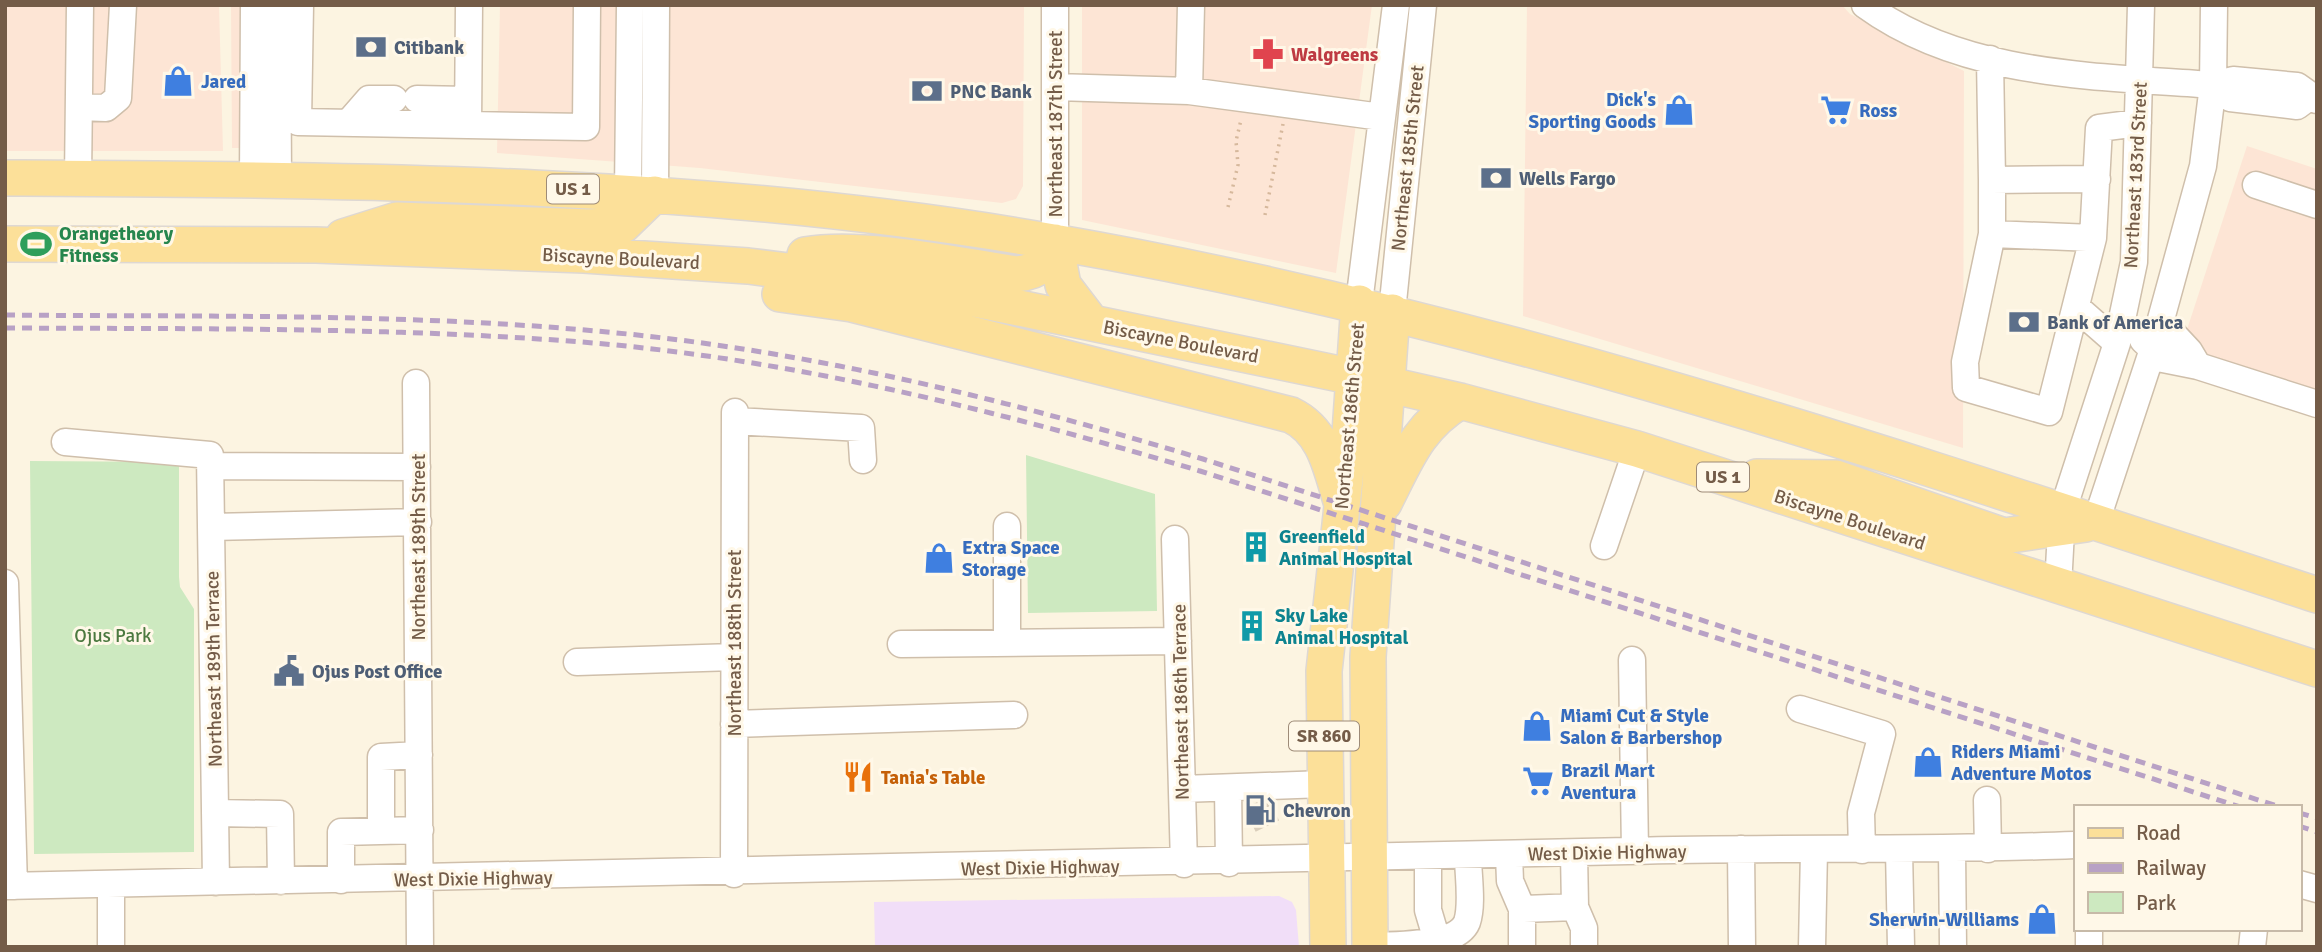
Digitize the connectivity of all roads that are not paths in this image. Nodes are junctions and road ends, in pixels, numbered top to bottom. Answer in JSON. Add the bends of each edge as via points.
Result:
{"nodes":[{"id":1,"x":80,"y":5,"type":"edge"},
{"id":2,"x":123,"y":5,"type":"edge"},
{"id":3,"x":254,"y":5,"type":"edge"},
{"id":4,"x":277,"y":5,"type":"edge"},
{"id":5,"x":300,"y":5,"type":"edge"},
{"id":6,"x":469,"y":5,"type":"edge"},
{"id":7,"x":587,"y":5,"type":"edge"},
{"id":8,"x":630,"y":5,"type":"edge"},
{"id":9,"x":656,"y":5,"type":"edge"},
{"id":10,"x":1055,"y":5,"type":"edge"},
{"id":11,"x":1191,"y":5,"type":"edge"},
{"id":12,"x":1396,"y":5,"type":"edge"},
{"id":13,"x":1423,"y":5,"type":"edge"},
{"id":14,"x":1865,"y":5,"type":"edge"},
{"id":15,"x":2141,"y":5,"type":"edge"},
{"id":16,"x":2214,"y":5,"type":"edge"},
{"id":17,"x":1990,"y":59,"type":"junction"},
{"id":18,"x":2140,"y":80,"type":"junction"},
{"id":19,"x":2213,"y":85,"type":"junction"},
{"id":20,"x":1055,"y":87,"type":"junction"},
{"id":21,"x":1189,"y":91,"type":"junction"},
{"id":22,"x":2313,"y":98,"type":"edge"},
{"id":23,"x":79,"y":107,"type":"junction"},
{"id":24,"x":468,"y":112,"type":"junction"},
{"id":25,"x":1381,"y":117,"type":"junction"},
{"id":26,"x":349,"y":122,"type":"junction"},
{"id":27,"x":2138,"y":123,"type":"junction"},
{"id":28,"x":5,"y":178,"type":"edge"},
{"id":29,"x":78,"y":179,"type":"junction"},
{"id":30,"x":2096,"y":179,"type":"junction"},
{"id":31,"x":266,"y":180,"type":"junction"},
{"id":32,"x":1992,"y":180,"type":"junction"},
{"id":33,"x":2256,"y":185,"type":"dead end"},
{"id":34,"x":641,"y":193,"type":"junction"},
{"id":35,"x":2317,"y":205,"type":"edge"},
{"id":36,"x":1993,"y":234,"type":"junction"},
{"id":37,"x":2093,"y":238,"type":"junction"},
{"id":38,"x":1055,"y":242,"type":"junction"},
{"id":39,"x":5,"y":244,"type":"edge"},
{"id":40,"x":316,"y":245,"type":"junction"},
{"id":41,"x":584,"y":255,"type":"junction"},
{"id":42,"x":748,"y":266,"type":"junction"},
{"id":43,"x":2129,"y":285,"type":"junction"},
{"id":44,"x":1376,"y":307,"type":"junction"},
{"id":45,"x":2076,"y":307,"type":"junction"},
{"id":46,"x":2161,"y":321,"type":"junction"},
{"id":47,"x":1092,"y":323,"type":"junction"},
{"id":48,"x":2117,"y":343,"type":"junction"},
{"id":49,"x":2152,"y":352,"type":"junction"},
{"id":50,"x":2198,"y":366,"type":"junction"},
{"id":51,"x":1369,"y":381,"type":"junction"},
{"id":52,"x":416,"y":383,"type":"dead end"},
{"id":53,"x":1460,"y":401,"type":"junction"},
{"id":54,"x":2317,"y":404,"type":"edge"},
{"id":55,"x":65,"y":442,"type":"dead end"},
{"id":56,"x":1637,"y":449,"type":"junction"},
{"id":57,"x":863,"y":460,"type":"dead end"},
{"id":58,"x":210,"y":461,"type":"junction"},
{"id":59,"x":417,"y":467,"type":"junction"},
{"id":60,"x":1720,"y":476,"type":"junction"},
{"id":61,"x":1342,"y":504,"type":"junction"},
{"id":62,"x":1378,"y":515,"type":"junction"},
{"id":63,"x":2062,"y":520,"type":"junction"},
{"id":64,"x":418,"y":522,"type":"junction"},
{"id":65,"x":2096,"y":523,"type":"junction"},
{"id":66,"x":1007,"y":526,"type":"dead end"},
{"id":67,"x":211,"y":527,"type":"junction"},
{"id":68,"x":1175,"y":539,"type":"dead end"},
{"id":69,"x":1604,"y":546,"type":"dead end"},
{"id":70,"x":6,"y":583,"type":"edge"},
{"id":71,"x":2057,"y":586,"type":"junction"},
{"id":72,"x":2317,"y":595,"type":"edge"},
{"id":73,"x":1178,"y":640,"type":"junction"},
{"id":74,"x":1007,"y":643,"type":"junction"},
{"id":75,"x":901,"y":644,"type":"dead end"},
{"id":76,"x":734,"y":657,"type":"junction"},
{"id":77,"x":1632,"y":660,"type":"dead end"},
{"id":78,"x":577,"y":662,"type":"dead end"},
{"id":79,"x":2317,"y":669,"type":"edge"},
{"id":80,"x":1800,"y":709,"type":"dead end"},
{"id":81,"x":1014,"y":715,"type":"dead end"},
{"id":82,"x":734,"y":724,"type":"junction"},
{"id":83,"x":419,"y":755,"type":"junction"},
{"id":84,"x":1324,"y":784,"type":"junction"},
{"id":85,"x":1228,"y":788,"type":"junction"},
{"id":86,"x":1182,"y":789,"type":"junction"},
{"id":87,"x":1987,"y":800,"type":"dead end"},
{"id":88,"x":215,"y":813,"type":"junction"},
{"id":89,"x":420,"y":830,"type":"junction"},
{"id":90,"x":381,"y":831,"type":"junction"},
{"id":91,"x":2074,"y":845,"type":"edge"},
{"id":92,"x":1741,"y":849,"type":"junction"},
{"id":93,"x":1988,"y":849,"type":"junction"},
{"id":94,"x":1814,"y":850,"type":"junction"},
{"id":95,"x":1862,"y":850,"type":"junction"},
{"id":96,"x":1899,"y":850,"type":"junction"},
{"id":97,"x":1952,"y":850,"type":"junction"},
{"id":98,"x":1635,"y":851,"type":"junction"},
{"id":99,"x":1574,"y":853,"type":"junction"},
{"id":100,"x":1509,"y":855,"type":"junction"},
{"id":101,"x":1468,"y":856,"type":"junction"},
{"id":102,"x":1428,"y":857,"type":"junction"},
{"id":103,"x":1370,"y":859,"type":"junction"},
{"id":104,"x":1326,"y":861,"type":"junction"},
{"id":105,"x":1230,"y":863,"type":"junction"},
{"id":106,"x":1184,"y":864,"type":"junction"},
{"id":107,"x":734,"y":874,"type":"junction"},
{"id":108,"x":420,"y":879,"type":"junction"},
{"id":109,"x":341,"y":880,"type":"junction"},
{"id":110,"x":281,"y":881,"type":"junction"},
{"id":111,"x":216,"y":883,"type":"junction"},
{"id":112,"x":111,"y":884,"type":"junction"},
{"id":113,"x":10,"y":886,"type":"edge"},
{"id":114,"x":1575,"y":907,"type":"junction"},
{"id":115,"x":1522,"y":909,"type":"junction"},
{"id":116,"x":1438,"y":944,"type":"edge"},
{"id":117,"x":1386,"y":946,"type":"edge"},
{"id":118,"x":111,"y":947,"type":"edge"},
{"id":119,"x":420,"y":947,"type":"edge"},
{"id":120,"x":1328,"y":947,"type":"edge"},
{"id":121,"x":1522,"y":947,"type":"edge"},
{"id":122,"x":1584,"y":947,"type":"edge"},
{"id":123,"x":1742,"y":947,"type":"edge"},
{"id":124,"x":1812,"y":947,"type":"edge"},
{"id":125,"x":1901,"y":947,"type":"edge"},
{"id":126,"x":1953,"y":947,"type":"edge"}],
"edges":[{"from":1,"to":23,"type":"street"},
{"from":2,"to":23,"type":"street","via":[[118,98],[106,108]]},
{"from":3,"to":31,"type":"street"},
{"from":4,"to":31,"type":"street"},
{"from":5,"to":26,"type":"street","via":[[298,122]]},
{"from":6,"to":24,"type":"street"},
{"from":7,"to":24,"type":"street","via":[[586,127]]},
{"from":8,"to":34,"type":"street"},
{"from":9,"to":34,"type":"street"},
{"from":10,"to":20,"type":"street","name":"Northeast 187th Street"},
{"from":11,"to":21,"type":"street"},
{"from":12,"to":25,"type":"street","name":"Northeast 185th Street"},
{"from":13,"to":44,"type":"street","name":"Northeast 185th Street"},
{"from":14,"to":17,"type":"street","via":[[1908,29]]},
{"from":15,"to":18,"type":"street","name":"Northeast 183rd Street"},
{"from":16,"to":19,"type":"street"},
{"from":17,"to":18,"type":"street","via":[[2069,75]]},
{"from":17,"to":32,"type":"street"},
{"from":18,"to":19,"type":"street"},
{"from":18,"to":27,"type":"street","name":"Northeast 183rd Street"},
{"from":19,"to":22,"type":"street","via":[[2230,98],[2243,100],[2297,106]]},
{"from":19,"to":46,"type":"street","via":[[2203,166]]},
{"from":20,"to":21,"type":"street"},
{"from":20,"to":38,"type":"street","name":"Northeast 187th Street"},
{"from":21,"to":25,"type":"street"},
{"from":23,"to":29,"type":"street"},
{"from":24,"to":26,"type":"street"},
{"from":24,"to":26,"type":"street","via":[[405,99],[369,99]]},
{"from":25,"to":44,"type":"street","name":"Northeast 185th Street"},
{"from":27,"to":30,"type":"street","via":[[2099,128]]},
{"from":27,"to":43,"type":"street","name":"Northeast 183rd Street","via":[[2134,262]]},
{"from":28,"to":29,"type":"main road","number":"US 1"},
{"from":29,"to":31,"type":"main road","number":"US 1"},
{"from":30,"to":32,"type":"street"},
{"from":30,"to":37,"type":"street"},
{"from":31,"to":34,"type":"main road","number":"US 1"},
{"from":32,"to":36,"type":"street"},
{"from":33,"to":35,"type":"street"},
{"from":34,"to":38,"type":"main road","number":"US 1","via":[[852,214]]},
{"from":34,"to":40,"type":"main road","via":[[623,225],[397,220]]},
{"from":36,"to":37,"type":"street"},
{"from":36,"to":45,"type":"street","via":[[1965,362],[1966,388],[2049,412]]},
{"from":37,"to":45,"type":"street"},
{"from":38,"to":42,"type":"main road","via":[[1047,263],[1034,272],[1017,274],[821,252]]},
{"from":38,"to":44,"type":"main road","number":"US 1"},
{"from":38,"to":47,"type":"main road","via":[[1063,285]]},
{"from":39,"to":40,"type":"main road","name":"Biscayne Boulevard","number":"US 1"},
{"from":40,"to":41,"type":"main road","name":"Biscayne Boulevard","number":"US 1"},
{"from":41,"to":42,"type":"main road","name":"Biscayne Boulevard","number":"US 1"},
{"from":41,"to":61,"type":"main road","via":[[675,278],[852,304],[1280,411],[1300,419],[1320,439]]},
{"from":42,"to":47,"type":"main road","name":"Biscayne Boulevard","number":"US 1","via":[[922,288]]},
{"from":43,"to":48,"type":"street","name":"Northeast 183rd Street"},
{"from":43,"to":49,"type":"street","via":[[2140,337]]},
{"from":44,"to":51,"type":"main road","name":"Northeast 186th Street","number":"SR 860"},
{"from":44,"to":63,"type":"main road","number":"US 1","via":[[1729,405]]},
{"from":45,"to":48,"type":"street"},
{"from":46,"to":49,"type":"street"},
{"from":46,"to":50,"type":"street"},
{"from":47,"to":51,"type":"main road","name":"Biscayne Boulevard","number":"US 1"},
{"from":48,"to":63,"type":"street","name":"Northeast 183rd Street"},
{"from":49,"to":50,"type":"street","via":[[2162,359]]},
{"from":49,"to":65,"type":"street"},
{"from":50,"to":54,"type":"street"},
{"from":51,"to":53,"type":"main road","name":"Biscayne Boulevard","number":"US 1"},
{"from":51,"to":61,"type":"main road","name":"Northeast 186th Street","number":"SR 860"},
{"from":51,"to":62,"type":"main road","name":"Northeast 186th Street","number":"SR 860"},
{"from":52,"to":59,"type":"street","name":"Northeast 189th Street"},
{"from":53,"to":56,"type":"main road","name":"Biscayne Boulevard","number":"US 1"},
{"from":53,"to":62,"type":"main road","via":[[1439,413],[1420,433]]},
{"from":55,"to":58,"type":"street"},
{"from":56,"to":60,"type":"main road","name":"Biscayne Boulevard","number":"US 1"},
{"from":56,"to":69,"type":"street"},
{"from":57,"to":76,"type":"street","name":"Northeast 188th Street","via":[[861,428],[735,416]]},
{"from":58,"to":59,"type":"street"},
{"from":58,"to":67,"type":"street","name":"Northeast 189th Terrace"},
{"from":59,"to":64,"type":"street","name":"Northeast 189th Street"},
{"from":60,"to":63,"type":"main road","via":[[1836,478],[2004,536]]},
{"from":60,"to":71,"type":"main road","name":"Biscayne Boulevard","number":"US 1"},
{"from":61,"to":84,"type":"main road","name":"Northeast 186th Street","number":"SR 860","via":[[1325,654]]},
{"from":62,"to":103,"type":"main road","name":"Northeast 186th Street","number":"SR 860","via":[[1368,657]]},
{"from":63,"to":65,"type":"main road","number":"US 1"},
{"from":63,"to":71,"type":"street","name":"Northeast 183rd Street"},
{"from":64,"to":67,"type":"street"},
{"from":64,"to":83,"type":"street","name":"Northeast 189th Street"},
{"from":65,"to":72,"type":"main road","number":"US 1"},
{"from":66,"to":74,"type":"street"},
{"from":67,"to":88,"type":"street","name":"Northeast 189th Terrace"},
{"from":68,"to":73,"type":"street","name":"Northeast 186th Terrace"},
{"from":70,"to":113,"type":"street"},
{"from":71,"to":79,"type":"main road","name":"Biscayne Boulevard","number":"US 1"},
{"from":73,"to":74,"type":"street"},
{"from":73,"to":86,"type":"street","name":"Northeast 186th Terrace"},
{"from":74,"to":75,"type":"street"},
{"from":76,"to":78,"type":"street"},
{"from":76,"to":82,"type":"street","name":"Northeast 188th Street"},
{"from":77,"to":98,"type":"street"},
{"from":80,"to":95,"type":"street","via":[[1882,734],[1861,813]]},
{"from":81,"to":82,"type":"street"},
{"from":82,"to":107,"type":"street","name":"Northeast 188th Street"},
{"from":83,"to":89,"type":"street","name":"Northeast 189th Street"},
{"from":83,"to":90,"type":"street","via":[[381,757]]},
{"from":84,"to":85,"type":"street","via":[[1275,799]]},
{"from":84,"to":104,"type":"main road","name":"Northeast 186th Street","number":"SR 860"},
{"from":85,"to":86,"type":"street"},
{"from":85,"to":105,"type":"street","via":[[1241,819]]},
{"from":86,"to":106,"type":"street","name":"Northeast 186th Terrace"},
{"from":87,"to":93,"type":"street"},
{"from":88,"to":110,"type":"street","via":[[280,814]]},
{"from":88,"to":111,"type":"street","name":"Northeast 189th Terrace"},
{"from":89,"to":90,"type":"street"},
{"from":89,"to":108,"type":"street","name":"Northeast 189th Street"},
{"from":90,"to":109,"type":"street","via":[[341,832]]},
{"from":91,"to":93,"type":"street","name":"West Dixie Highway"},
{"from":92,"to":94,"type":"street","name":"West Dixie Highway"},
{"from":92,"to":98,"type":"street","name":"West Dixie Highway"},
{"from":92,"to":123,"type":"street"},
{"from":93,"to":97,"type":"street","name":"West Dixie Highway"},
{"from":94,"to":95,"type":"street","name":"West Dixie Highway"},
{"from":94,"to":124,"type":"street"},
{"from":95,"to":96,"type":"street","name":"West Dixie Highway"},
{"from":96,"to":97,"type":"street","name":"West Dixie Highway"},
{"from":96,"to":125,"type":"street"},
{"from":97,"to":126,"type":"street"},
{"from":98,"to":99,"type":"street","name":"West Dixie Highway"},
{"from":99,"to":100,"type":"street","name":"West Dixie Highway"},
{"from":99,"to":114,"type":"street"},
{"from":100,"to":101,"type":"street","name":"West Dixie Highway"},
{"from":100,"to":115,"type":"street","via":[[1510,881]]},
{"from":101,"to":102,"type":"street","name":"West Dixie Highway"},
{"from":101,"to":116,"type":"street","via":[[1468,920],[1461,932]]},
{"from":102,"to":103,"type":"street","name":"West Dixie Highway"},
{"from":102,"to":116,"type":"street","via":[[1428,910]]},
{"from":103,"to":104,"type":"street","name":"West Dixie Highway"},
{"from":103,"to":117,"type":"main road","name":"Northeast 186th Street","number":"SR 860"},
{"from":104,"to":105,"type":"street","name":"West Dixie Highway"},
{"from":104,"to":120,"type":"main road","name":"Northeast 186th Street","number":"SR 860"},
{"from":105,"to":106,"type":"street","name":"West Dixie Highway"},
{"from":106,"to":107,"type":"street","name":"West Dixie Highway"},
{"from":107,"to":108,"type":"street","name":"West Dixie Highway"},
{"from":108,"to":109,"type":"street","name":"West Dixie Highway"},
{"from":108,"to":119,"type":"street","name":"Northeast 189th Street"},
{"from":109,"to":110,"type":"street","name":"West Dixie Highway"},
{"from":110,"to":111,"type":"street","name":"West Dixie Highway"},
{"from":111,"to":112,"type":"street","name":"West Dixie Highway"},
{"from":112,"to":113,"type":"street","name":"West Dixie Highway"},
{"from":112,"to":118,"type":"street"},
{"from":114,"to":115,"type":"street"},
{"from":114,"to":122,"type":"street","via":[[1584,928]]},
{"from":115,"to":121,"type":"street"},
{"from":116,"to":117,"type":"street"}]}
